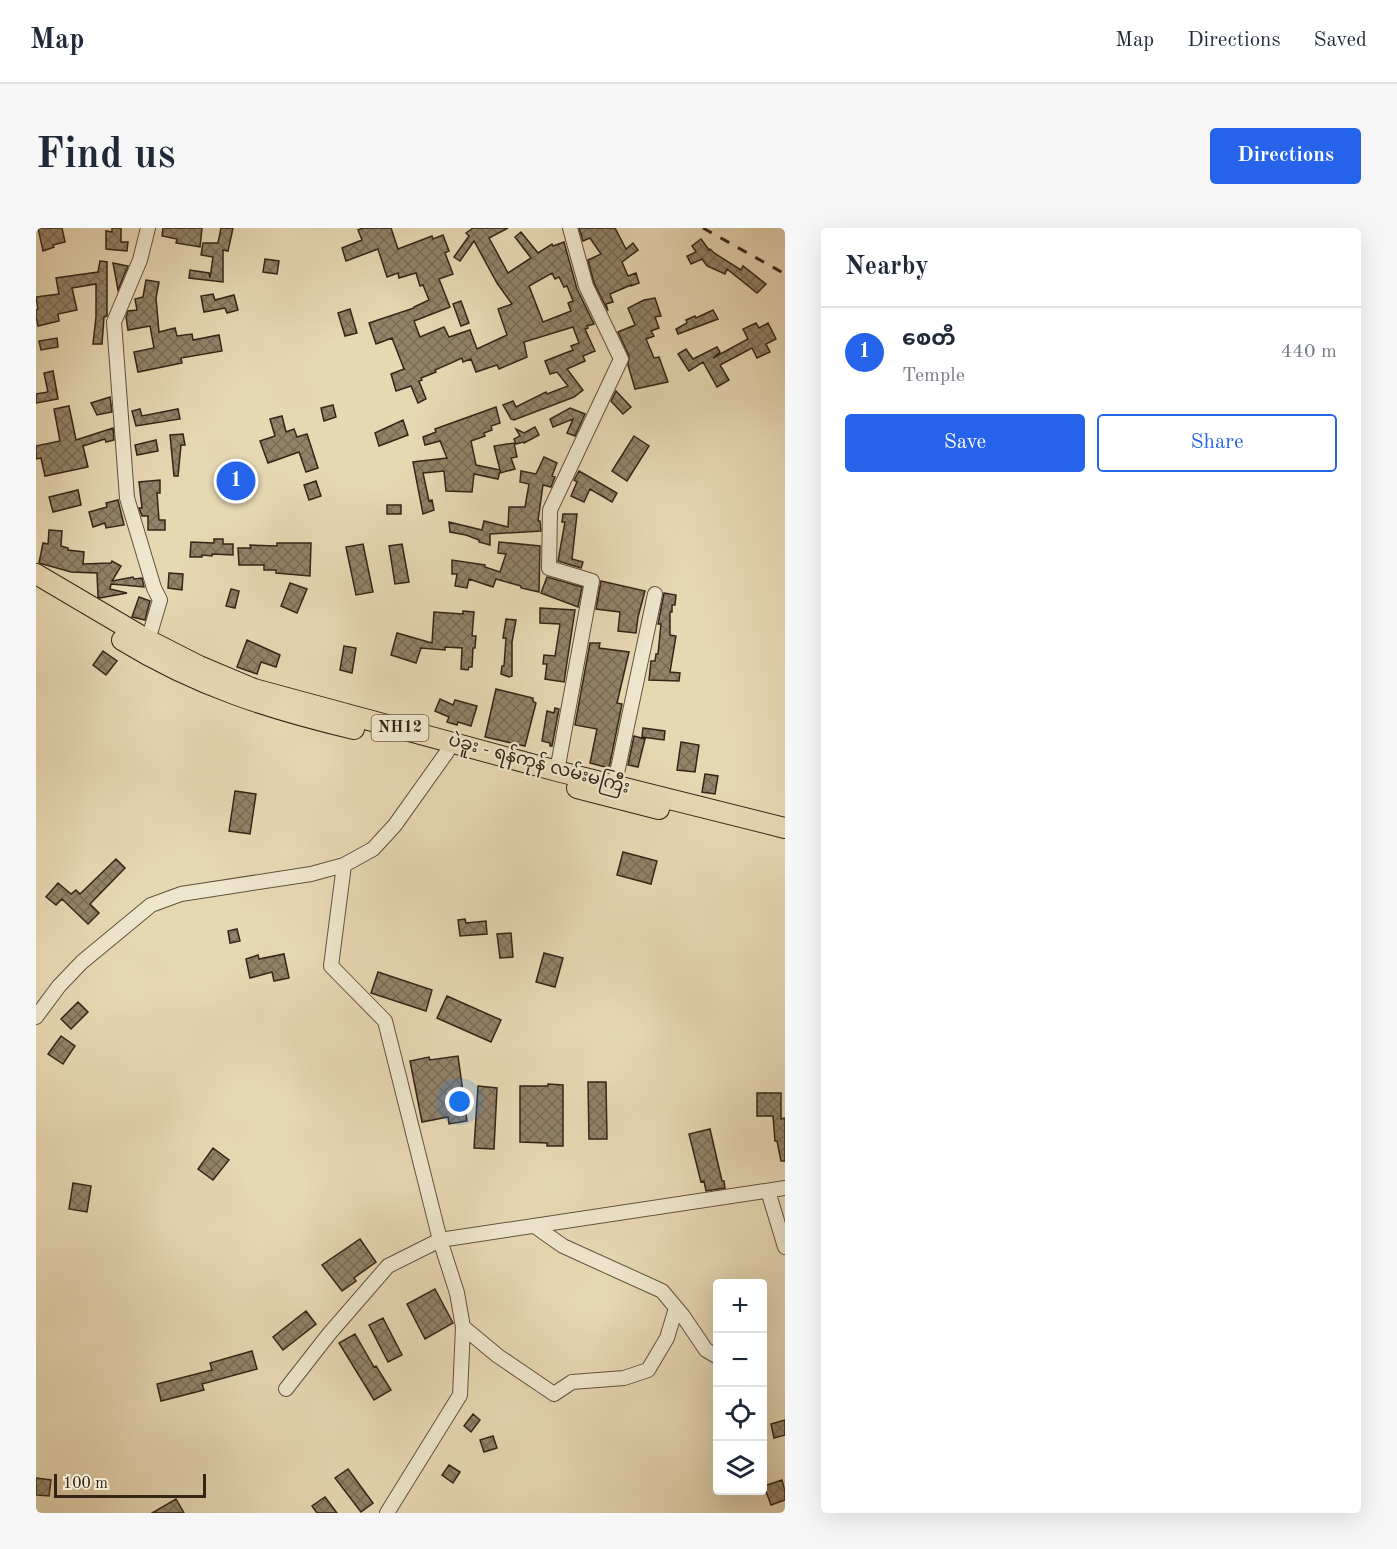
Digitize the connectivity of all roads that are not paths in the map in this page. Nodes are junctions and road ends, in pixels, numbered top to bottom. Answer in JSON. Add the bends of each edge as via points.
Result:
{"nodes":[{"id":1,"x":148,"y":228,"type":"edge"},
{"id":2,"x":570,"y":228,"type":"edge"},
{"id":3,"x":36,"y":574,"type":"edge"},
{"id":4,"x":36,"y":587,"type":"edge"},
{"id":5,"x":655,"y":594,"type":"dead end"},
{"id":6,"x":146,"y":647,"type":"junction"},
{"id":7,"x":448,"y":746,"type":"junction"},
{"id":8,"x":557,"y":771,"type":"junction"},
{"id":9,"x":613,"y":791,"type":"junction"},
{"id":10,"x":785,"y":828,"type":"edge"},
{"id":11,"x":785,"y":838,"type":"edge"},
{"id":12,"x":344,"y":865,"type":"junction"},
{"id":13,"x":36,"y":1017,"type":"edge"},
{"id":14,"x":785,"y":1188,"type":"edge"},
{"id":15,"x":768,"y":1191,"type":"junction"},
{"id":16,"x":536,"y":1227,"type":"junction"},
{"id":17,"x":440,"y":1240,"type":"junction"},
{"id":18,"x":785,"y":1248,"type":"edge"},
{"id":19,"x":676,"y":1308,"type":"junction"},
{"id":20,"x":463,"y":1327,"type":"junction"},
{"id":21,"x":713,"y":1354,"type":"edge"},
{"id":22,"x":286,"y":1389,"type":"dead end"},
{"id":23,"x":387,"y":1513,"type":"edge"}],
"edges":[{"from":1,"to":6,"type":"street","via":[[140,260],[114,322],[127,498],[160,600]]},
{"from":2,"to":8,"type":"street","via":[[586,286],[621,359],[549,510],[549,568],[592,582]]},
{"from":3,"to":6,"type":"highway","name":"ပဲခူး - ရန်ကုန် လမ်းမကြီး","number":"NH12"},
{"from":4,"to":6,"type":"highway","name":"ပဲခူး - ရန်ကုန် လမ်းမကြီး","number":"NH12"},
{"from":5,"to":9,"type":"street"},
{"from":6,"to":7,"type":"highway","name":"ပဲခူး - ရန်ကုန် လမ်းမကြီး","number":"NH12","via":[[193,679],[248,700],[307,717]]},
{"from":7,"to":8,"type":"highway","name":"ပဲခူး - ရန်ကုန် လမ်းမကြီး","number":"NH12"},
{"from":7,"to":9,"type":"highway","name":"ပဲခူး - ရန်ကုန် လမ်းမကြီး","number":"NH12"},
{"from":7,"to":12,"type":"street","via":[[395,825],[373,849]]},
{"from":8,"to":9,"type":"highway","name":"ပဲခူး - ရန်ကုန် လမ်းမကြီး","number":"NH12"},
{"from":9,"to":10,"type":"highway","name":"ပဲခူး - ရန်ကုန် လမ်းမကြီး","number":"NH12"},
{"from":9,"to":11,"type":"highway","name":"ပဲခူး - ရန်ကုန် လမ်းမကြီး","number":"NH12"},
{"from":12,"to":13,"type":"street","via":[[312,874],[181,894],[151,905],[82,962]]},
{"from":12,"to":17,"type":"street","via":[[331,966],[385,1021]]},
{"from":14,"to":15,"type":"street"},
{"from":15,"to":16,"type":"street"},
{"from":15,"to":18,"type":"street"},
{"from":16,"to":17,"type":"street"},
{"from":16,"to":19,"type":"street","via":[[563,1246],[662,1292]]},
{"from":17,"to":20,"type":"street"},
{"from":17,"to":22,"type":"street","via":[[388,1266]]},
{"from":19,"to":20,"type":"street","via":[[668,1338],[648,1370],[624,1378],[572,1382],[554,1394]]},
{"from":19,"to":21,"type":"street"},
{"from":20,"to":23,"type":"street","via":[[460,1395]]}]}
